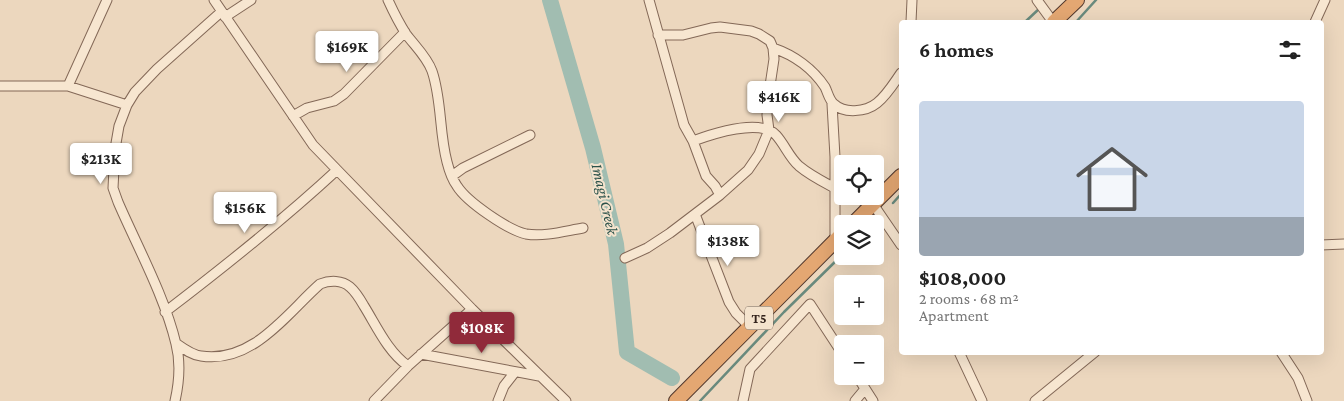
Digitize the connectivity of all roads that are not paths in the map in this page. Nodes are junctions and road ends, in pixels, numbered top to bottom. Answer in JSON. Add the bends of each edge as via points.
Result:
{"nodes":[{"id":1,"x":107,"y":0,"type":"edge"},
{"id":2,"x":214,"y":0,"type":"edge"},
{"id":3,"x":251,"y":0,"type":"edge"},
{"id":4,"x":388,"y":0,"type":"edge"},
{"id":5,"x":649,"y":0,"type":"edge"},
{"id":6,"x":912,"y":0,"type":"edge"},
{"id":7,"x":1037,"y":0,"type":"edge"},
{"id":8,"x":1077,"y":0,"type":"edge"},
{"id":9,"x":1325,"y":0,"type":"edge"},
{"id":10,"x":223,"y":14,"type":"junction"},
{"id":11,"x":911,"y":20,"type":"edge"},
{"id":12,"x":1052,"y":20,"type":"edge"},
{"id":13,"x":1056,"y":20,"type":"edge"},
{"id":14,"x":1316,"y":20,"type":"edge"},
{"id":15,"x":405,"y":32,"type":"junction"},
{"id":16,"x":658,"y":35,"type":"junction"},
{"id":17,"x":773,"y":48,"type":"junction"},
{"id":18,"x":899,"y":75,"type":"edge"},
{"id":19,"x":0,"y":86,"type":"edge"},
{"id":20,"x":68,"y":86,"type":"junction"},
{"id":21,"x":127,"y":104,"type":"junction"},
{"id":22,"x":832,"y":104,"type":"junction"},
{"id":23,"x":293,"y":116,"type":"junction"},
{"id":24,"x":769,"y":130,"type":"junction"},
{"id":25,"x":530,"y":135,"type":"dead end"},
{"id":26,"x":694,"y":140,"type":"junction"},
{"id":27,"x":836,"y":155,"type":"edge"},
{"id":28,"x":337,"y":170,"type":"junction"},
{"id":29,"x":452,"y":176,"type":"junction"},
{"id":30,"x":899,"y":178,"type":"edge"},
{"id":31,"x":834,"y":187,"type":"edge"},
{"id":32,"x":884,"y":193,"type":"edge"},
{"id":33,"x":720,"y":195,"type":"junction"},
{"id":34,"x":872,"y":205,"type":"edge"},
{"id":35,"x":874,"y":205,"type":"edge"},
{"id":36,"x":695,"y":214,"type":"junction"},
{"id":37,"x":862,"y":215,"type":"edge"},
{"id":38,"x":583,"y":228,"type":"dead end"},
{"id":39,"x":899,"y":241,"type":"edge"},
{"id":40,"x":834,"y":243,"type":"edge"},
{"id":41,"x":1344,"y":244,"type":"edge"},
{"id":42,"x":1324,"y":245,"type":"edge"},
{"id":43,"x":625,"y":258,"type":"dead end"},
{"id":44,"x":472,"y":309,"type":"junction"},
{"id":45,"x":165,"y":312,"type":"junction"},
{"id":46,"x":750,"y":327,"type":"junction"},
{"id":47,"x":834,"y":342,"type":"edge"},
{"id":48,"x":177,"y":344,"type":"junction"},
{"id":49,"x":421,"y":354,"type":"junction"},
{"id":50,"x":960,"y":355,"type":"edge"},
{"id":51,"x":1091,"y":355,"type":"edge"},
{"id":52,"x":1283,"y":355,"type":"edge"},
{"id":53,"x":408,"y":366,"type":"junction"},
{"id":54,"x":514,"y":372,"type":"junction"},
{"id":55,"x":540,"y":376,"type":"junction"},
{"id":56,"x":863,"y":385,"type":"edge"},
{"id":57,"x":865,"y":389,"type":"junction"},
{"id":58,"x":175,"y":401,"type":"edge"},
{"id":59,"x":374,"y":401,"type":"edge"},
{"id":60,"x":498,"y":401,"type":"edge"},
{"id":61,"x":566,"y":401,"type":"edge"},
{"id":62,"x":676,"y":401,"type":"edge"},
{"id":63,"x":743,"y":401,"type":"edge"},
{"id":64,"x":855,"y":401,"type":"edge"},
{"id":65,"x":873,"y":401,"type":"edge"},
{"id":66,"x":982,"y":401,"type":"edge"},
{"id":67,"x":1035,"y":401,"type":"edge"},
{"id":68,"x":1307,"y":401,"type":"edge"}],
"edges":[{"from":1,"to":20,"type":"street"},
{"from":2,"to":10,"type":"street"},
{"from":3,"to":10,"type":"street"},
{"from":4,"to":15,"type":"street"},
{"from":5,"to":16,"type":"street"},
{"from":6,"to":11,"type":"street"},
{"from":7,"to":12,"type":"street"},
{"from":8,"to":13,"type":"highway"},
{"from":9,"to":14,"type":"street"},
{"from":10,"to":21,"type":"street","via":[[157,69]]},
{"from":10,"to":23,"type":"street"},
{"from":15,"to":23,"type":"street","via":[[344,94]]},
{"from":15,"to":29,"type":"street","via":[[433,72],[445,153]]},
{"from":16,"to":17,"type":"street","via":[[683,35],[720,27],[759,34]]},
{"from":16,"to":26,"type":"street","via":[[684,124]]},
{"from":17,"to":22,"type":"street","via":[[800,61],[814,74]]},
{"from":17,"to":24,"type":"street","via":[[767,115]]},
{"from":18,"to":22,"type":"street","via":[[876,104],[850,111]]},
{"from":19,"to":20,"type":"street"},
{"from":20,"to":21,"type":"street"},
{"from":21,"to":45,"type":"street","via":[[114,149],[114,188]]},
{"from":22,"to":27,"type":"street"},
{"from":23,"to":28,"type":"street","via":[[313,145]]},
{"from":24,"to":26,"type":"street","via":[[739,129]]},
{"from":24,"to":31,"type":"street","via":[[799,166]]},
{"from":24,"to":33,"type":"street","via":[[748,170]]},
{"from":25,"to":29,"type":"street"},
{"from":26,"to":33,"type":"street","via":[[706,176]]},
{"from":28,"to":44,"type":"street"},
{"from":28,"to":45,"type":"street","via":[[236,258]]},
{"from":29,"to":38,"type":"street","via":[[458,188],[478,206],[519,232],[535,235]]},
{"from":30,"to":32,"type":"highway"},
{"from":33,"to":36,"type":"street"},
{"from":34,"to":37,"type":"highway"},
{"from":35,"to":39,"type":"street"},
{"from":36,"to":43,"type":"street","via":[[647,248]]},
{"from":36,"to":46,"type":"street","via":[[729,302]]},
{"from":40,"to":46,"type":"highway","number":"T5"},
{"from":41,"to":42,"type":"street"},
{"from":44,"to":49,"type":"street"},
{"from":44,"to":55,"type":"street"},
{"from":45,"to":48,"type":"street"},
{"from":46,"to":62,"type":"highway","number":"T5"},
{"from":47,"to":63,"type":"street","via":[[810,304],[750,370]]},
{"from":48,"to":53,"type":"street","via":[[202,356],[235,353],[277,326],[320,284],[338,281],[349,286],[358,296],[393,353]]},
{"from":48,"to":58,"type":"street","via":[[180,370]]},
{"from":49,"to":53,"type":"street"},
{"from":49,"to":54,"type":"street"},
{"from":50,"to":66,"type":"street"},
{"from":51,"to":67,"type":"street"},
{"from":52,"to":68,"type":"street","via":[[1298,378]]},
{"from":53,"to":59,"type":"street"},
{"from":54,"to":55,"type":"street"},
{"from":54,"to":60,"type":"street"},
{"from":55,"to":61,"type":"street"},
{"from":56,"to":57,"type":"street"},
{"from":57,"to":64,"type":"street"},
{"from":57,"to":65,"type":"street"}]}
